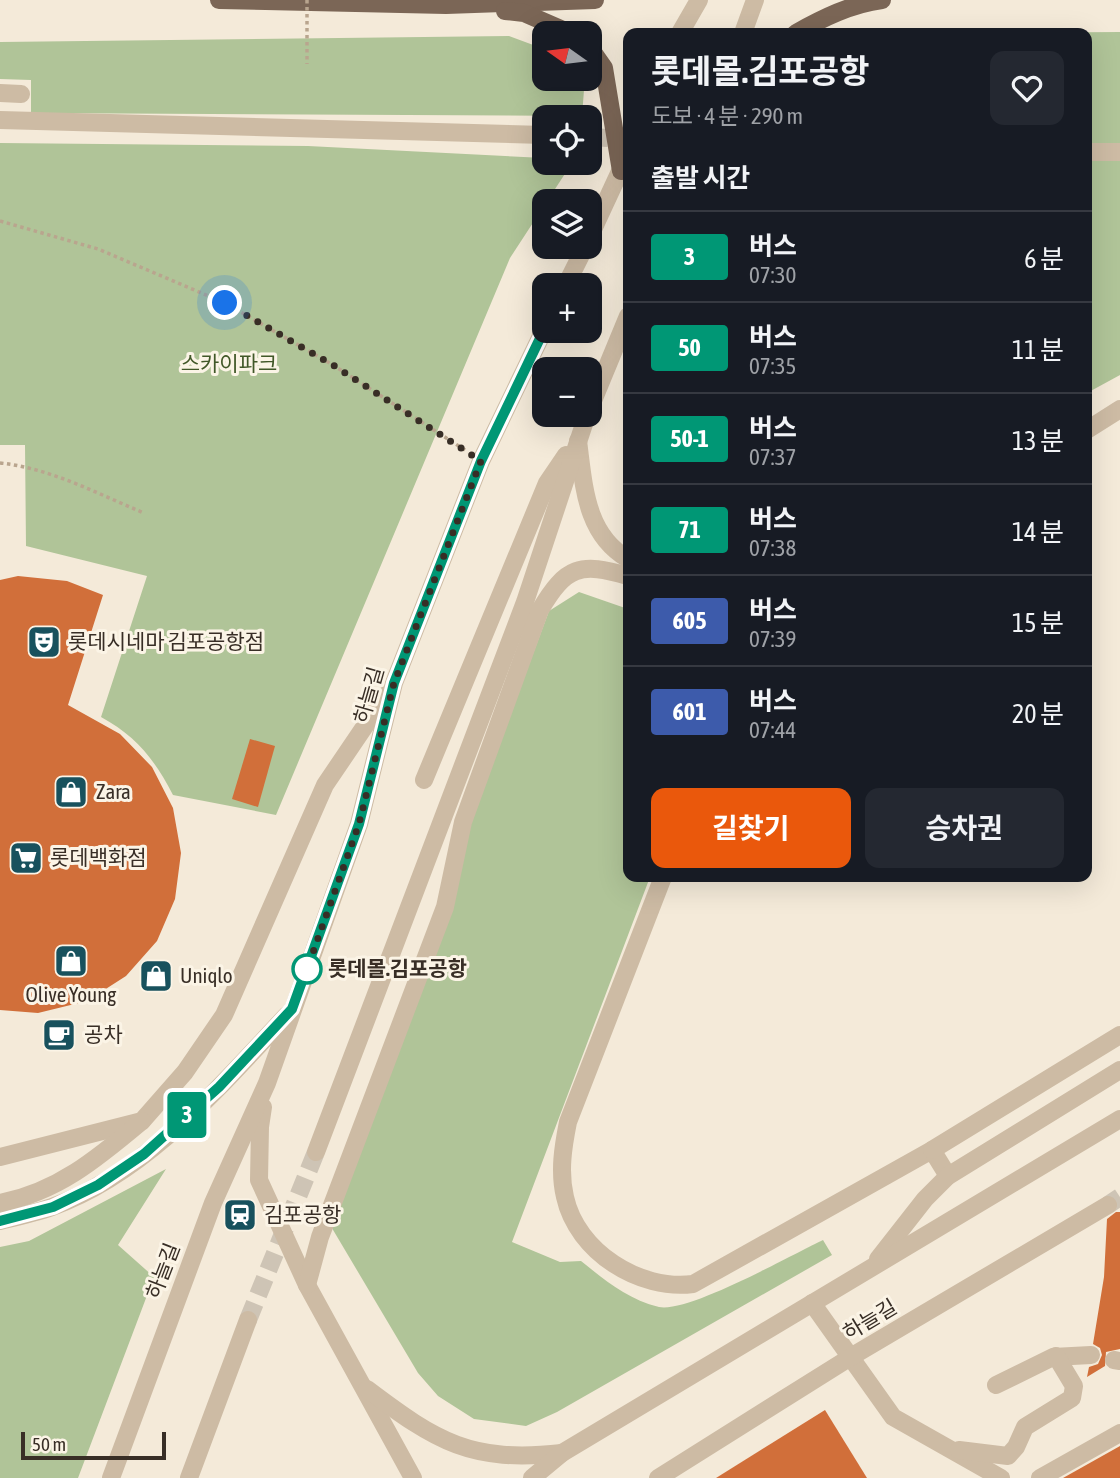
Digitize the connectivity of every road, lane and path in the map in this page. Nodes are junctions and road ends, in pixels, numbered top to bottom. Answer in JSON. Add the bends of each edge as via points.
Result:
{"nodes":[{"id":1,"x":219,"y":0,"type":"edge"},
{"id":2,"x":307,"y":0,"type":"edge"},
{"id":3,"x":595,"y":0,"type":"edge"},
{"id":4,"x":699,"y":0,"type":"edge"},
{"id":5,"x":755,"y":0,"type":"edge"},
{"id":6,"x":882,"y":0,"type":"edge"},
{"id":7,"x":446,"y":5,"type":"junction"},
{"id":8,"x":542,"y":21,"type":"edge"},
{"id":9,"x":683,"y":28,"type":"edge"},
{"id":10,"x":745,"y":28,"type":"edge"},
{"id":11,"x":805,"y":28,"type":"edge"},
{"id":12,"x":307,"y":64,"type":"dead end"},
{"id":13,"x":602,"y":65,"type":"edge"},
{"id":14,"x":0,"y":93,"type":"edge"},
{"id":15,"x":21,"y":94,"type":"dead end"},
{"id":16,"x":0,"y":120,"type":"edge"},
{"id":17,"x":532,"y":135,"type":"edge"},
{"id":18,"x":1092,"y":152,"type":"edge"},
{"id":19,"x":1120,"y":152,"type":"edge"},
{"id":20,"x":623,"y":153,"type":"edge"},
{"id":21,"x":623,"y":166,"type":"edge"},
{"id":22,"x":602,"y":211,"type":"edge"},
{"id":23,"x":0,"y":221,"type":"edge"},
{"id":24,"x":623,"y":328,"type":"edge"},
{"id":25,"x":538,"y":343,"type":"edge"},
{"id":26,"x":602,"y":379,"type":"edge"},
{"id":27,"x":1120,"y":409,"type":"edge"},
{"id":28,"x":582,"y":427,"type":"edge"},
{"id":29,"x":1092,"y":427,"type":"edge"},
{"id":30,"x":578,"y":437,"type":"junction"},
{"id":31,"x":481,"y":461,"type":"junction"},
{"id":32,"x":0,"y":463,"type":"edge"},
{"id":33,"x":144,"y":513,"type":"dead end"},
{"id":34,"x":623,"y":555,"type":"edge"},
{"id":35,"x":623,"y":574,"type":"edge"},
{"id":36,"x":394,"y":683,"type":"junction"},
{"id":37,"x":425,"y":780,"type":"dead end"},
{"id":38,"x":661,"y":882,"type":"edge"},
{"id":39,"x":292,"y":1009,"type":"junction"},
{"id":40,"x":1120,"y":1035,"type":"edge"},
{"id":41,"x":1120,"y":1070,"type":"edge"},
{"id":42,"x":267,"y":1083,"type":"junction"},
{"id":43,"x":1120,"y":1119,"type":"edge"},
{"id":44,"x":142,"y":1121,"type":"junction"},
{"id":45,"x":932,"y":1150,"type":"junction"},
{"id":46,"x":316,"y":1152,"type":"tunnel mouth"},
{"id":47,"x":0,"y":1157,"type":"edge"},
{"id":48,"x":948,"y":1176,"type":"junction"},
{"id":49,"x":0,"y":1203,"type":"edge"},
{"id":50,"x":1108,"y":1205,"type":"tunnel mouth"},
{"id":51,"x":0,"y":1221,"type":"edge"},
{"id":52,"x":872,"y":1268,"type":"junction"},
{"id":53,"x":307,"y":1284,"type":"junction"},
{"id":54,"x":812,"y":1303,"type":"junction"},
{"id":55,"x":248,"y":1320,"type":"tunnel mouth"},
{"id":56,"x":1091,"y":1355,"type":"dead end"},
{"id":57,"x":1056,"y":1356,"type":"junction"},
{"id":58,"x":996,"y":1385,"type":"dead end"},
{"id":59,"x":364,"y":1386,"type":"junction"},
{"id":60,"x":1120,"y":1433,"type":"edge"},
{"id":61,"x":946,"y":1448,"type":"junction"},
{"id":62,"x":562,"y":1453,"type":"junction"},
{"id":63,"x":111,"y":1478,"type":"edge"},
{"id":64,"x":188,"y":1478,"type":"edge"},
{"id":65,"x":413,"y":1478,"type":"edge"},
{"id":66,"x":532,"y":1478,"type":"edge"},
{"id":67,"x":658,"y":1478,"type":"edge"},
{"id":68,"x":1001,"y":1478,"type":"edge"},
{"id":69,"x":1040,"y":1478,"type":"edge"}],
"edges":[{"from":1,"to":7,"type":"main road"},
{"from":2,"to":12,"type":"path","bridge":true},
{"from":3,"to":7,"type":"main road"},
{"from":4,"to":9,"type":"lane"},
{"from":5,"to":10,"type":"lane"},
{"from":6,"to":11,"type":"main road","via":[[863,2]]},
{"from":7,"to":8,"type":"main road","via":[[524,13]]},
{"from":13,"to":20,"type":"main road"},
{"from":14,"to":15,"type":"lane"},
{"from":16,"to":17,"type":"lane"},
{"from":18,"to":19,"type":"lane"},
{"from":21,"to":22,"type":"lane"},
{"from":23,"to":31,"type":"path","via":[[98,249],[225,303],[333,365]]},
{"from":24,"to":26,"type":"lane"},
{"from":25,"to":31,"type":"lane","name":"하늘길"},
{"from":27,"to":29,"type":"lane"},
{"from":28,"to":30,"type":"lane"},
{"from":30,"to":34,"type":"lane","via":[[592,518],[608,544]]},
{"from":30,"to":37,"type":"lane","via":[[547,483]]},
{"from":30,"to":46,"type":"lane","via":[[525,602]]},
{"from":31,"to":36,"type":"lane","name":"하늘길"},
{"from":32,"to":33,"type":"path","via":[[62,479]]},
{"from":35,"to":53,"type":"lane","via":[[596,566],[581,569],[554,586],[540,610],[463,822],[445,907],[320,1237]]},
{"from":36,"to":39,"type":"lane","name":"하늘길","via":[[359,824]]},
{"from":36,"to":44,"type":"lane","via":[[325,785],[223,1015],[203,1049]]},
{"from":38,"to":45,"type":"lane","via":[[568,1122],[563,1147],[562,1178],[569,1210],[609,1261],[653,1282],[693,1284]]},
{"from":39,"to":42,"type":"lane","name":"하늘길"},
{"from":39,"to":51,"type":"lane","via":[[219,1087],[144,1154],[98,1185],[53,1207]]},
{"from":40,"to":45,"type":"lane"},
{"from":41,"to":48,"type":"lane","name":"하늘길"},
{"from":42,"to":53,"type":"lane","name":"하늘길","via":[[260,1127],[260,1180]]},
{"from":42,"to":63,"type":"lane","name":"하늘길","via":[[213,1203]]},
{"from":43,"to":52,"type":"lane","name":"하늘길"},
{"from":44,"to":47,"type":"lane"},
{"from":44,"to":49,"type":"lane","via":[[85,1169]]},
{"from":45,"to":48,"type":"lane"},
{"from":48,"to":52,"type":"lane","name":"하늘길","via":[[912,1214]]},
{"from":50,"to":67,"type":"lane","name":"하늘길","bridge":true},
{"from":52,"to":54,"type":"lane","name":"하늘길"},
{"from":53,"to":59,"type":"lane","name":"하늘길"},
{"from":54,"to":61,"type":"lane","via":[[893,1417]]},
{"from":54,"to":62,"type":"lane","name":"하늘길"},
{"from":55,"to":64,"type":"lane"},
{"from":56,"to":57,"type":"lane"},
{"from":57,"to":58,"type":"lane"},
{"from":57,"to":61,"type":"lane","via":[[1074,1386],[1072,1398],[1025,1427],[1013,1452],[998,1457]]},
{"from":59,"to":62,"type":"lane","name":"하늘길","via":[[419,1428],[456,1447],[507,1457]]},
{"from":59,"to":65,"type":"lane","name":"하늘길"},
{"from":60,"to":69,"type":"lane"},
{"from":61,"to":68,"type":"lane"},
{"from":62,"to":66,"type":"lane","name":"하늘길"}]}
